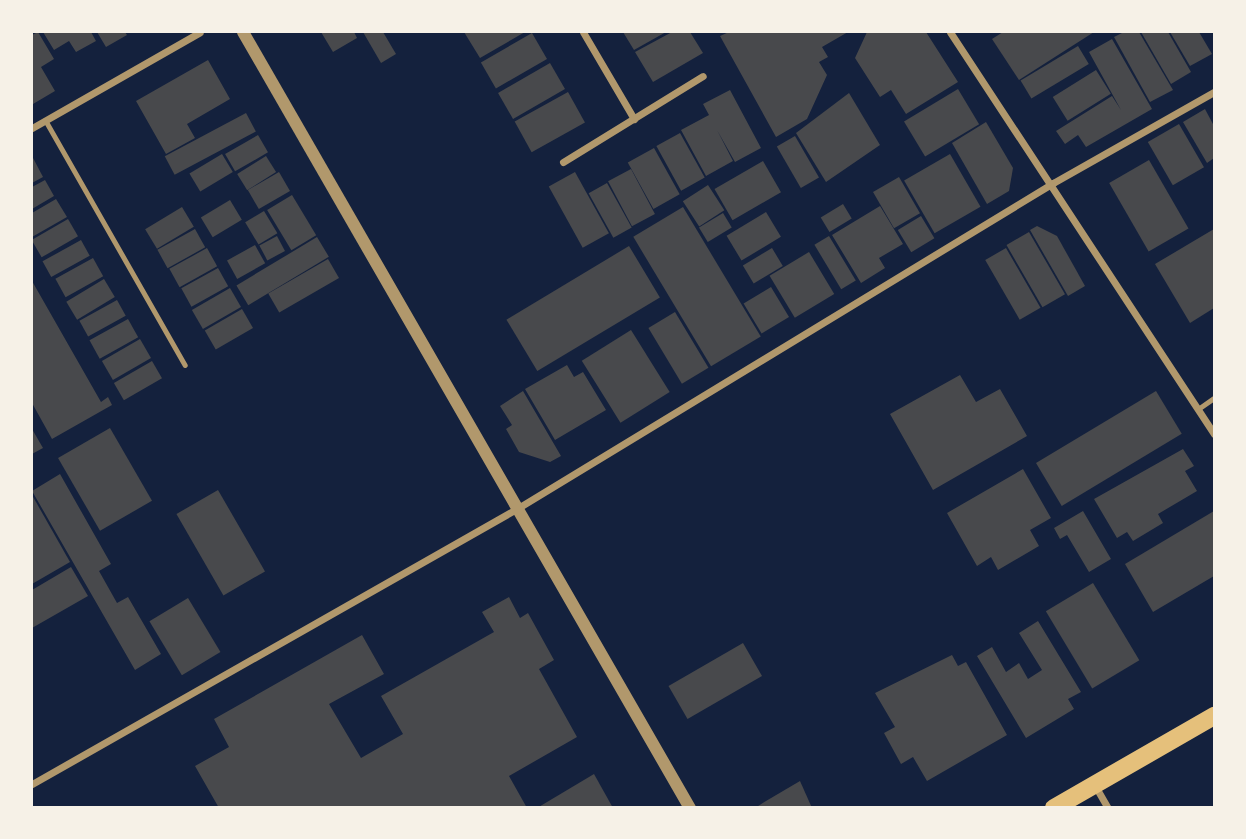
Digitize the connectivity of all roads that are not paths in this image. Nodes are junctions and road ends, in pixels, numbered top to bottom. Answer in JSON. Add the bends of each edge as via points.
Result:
{"nodes":[{"id":1,"x":200,"y":32,"type":"edge"},
{"id":2,"x":243,"y":32,"type":"edge"},
{"id":3,"x":583,"y":32,"type":"edge"},
{"id":4,"x":950,"y":32,"type":"edge"},
{"id":5,"x":703,"y":76,"type":"dead end"},
{"id":6,"x":1214,"y":92,"type":"edge"},
{"id":7,"x":634,"y":119,"type":"junction"},
{"id":8,"x":45,"y":121,"type":"junction"},
{"id":9,"x":32,"y":128,"type":"edge"},
{"id":10,"x":563,"y":162,"type":"dead end"},
{"id":11,"x":1053,"y":183,"type":"junction"},
{"id":12,"x":185,"y":365,"type":"dead end"},
{"id":13,"x":1214,"y":398,"type":"edge"},
{"id":14,"x":1198,"y":409,"type":"junction"},
{"id":15,"x":1214,"y":434,"type":"edge"},
{"id":16,"x":518,"y":508,"type":"junction"},
{"id":17,"x":1214,"y":716,"type":"edge"},
{"id":18,"x":32,"y":784,"type":"edge"},
{"id":19,"x":1094,"y":784,"type":"junction"},
{"id":20,"x":690,"y":807,"type":"edge"},
{"id":21,"x":1054,"y":807,"type":"edge"},
{"id":22,"x":1108,"y":807,"type":"edge"}],
"edges":[{"from":1,"to":8,"type":"street"},
{"from":2,"to":16,"type":"street"},
{"from":3,"to":7,"type":"street"},
{"from":4,"to":11,"type":"street"},
{"from":5,"to":7,"type":"street"},
{"from":6,"to":11,"type":"street"},
{"from":7,"to":10,"type":"street"},
{"from":8,"to":9,"type":"street"},
{"from":8,"to":12,"type":"lane"},
{"from":11,"to":14,"type":"street"},
{"from":11,"to":16,"type":"street"},
{"from":13,"to":14,"type":"lane"},
{"from":14,"to":15,"type":"street"},
{"from":16,"to":18,"type":"street"},
{"from":16,"to":20,"type":"street"},
{"from":17,"to":19,"type":"main road"},
{"from":19,"to":21,"type":"main road"},
{"from":19,"to":22,"type":"street"}]}
